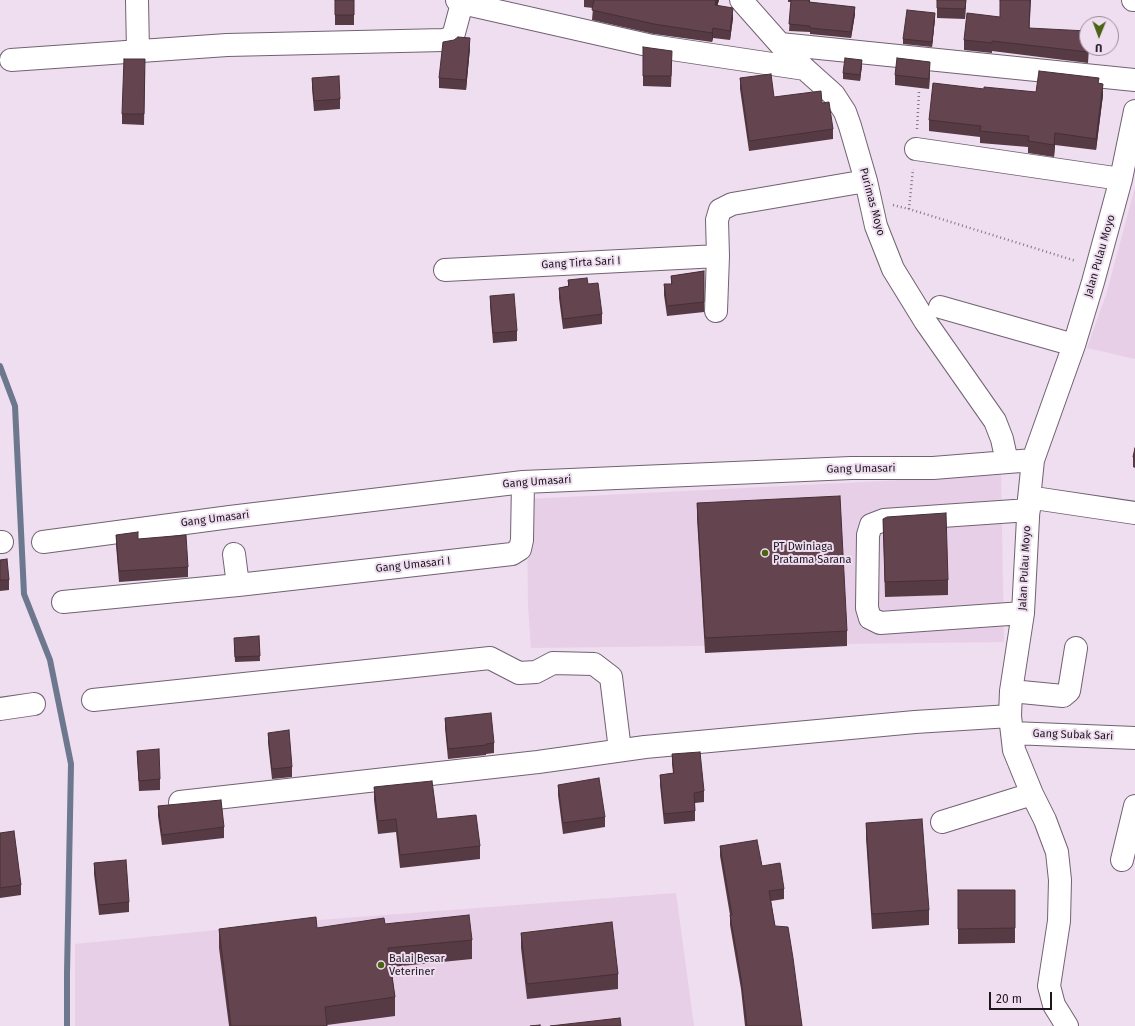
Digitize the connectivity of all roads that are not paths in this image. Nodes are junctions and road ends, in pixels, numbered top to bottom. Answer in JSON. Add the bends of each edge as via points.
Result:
{"nodes":[{"id":1,"x":137,"y":0,"type":"edge"},
{"id":2,"x":741,"y":0,"type":"edge"},
{"id":3,"x":459,"y":1,"type":"edge"},
{"id":4,"x":780,"y":44,"type":"junction"},
{"id":5,"x":138,"y":51,"type":"junction"},
{"id":6,"x":11,"y":60,"type":"dead end"},
{"id":7,"x":805,"y":69,"type":"junction"},
{"id":8,"x":1135,"y":80,"type":"edge"},
{"id":9,"x":1135,"y":111,"type":"edge"},
{"id":10,"x":1131,"y":147,"type":"edge"},
{"id":11,"x":916,"y":149,"type":"dead end"},
{"id":12,"x":1121,"y":179,"type":"junction"},
{"id":13,"x":868,"y":191,"type":"junction"},
{"id":14,"x":718,"y":256,"type":"junction"},
{"id":15,"x":445,"y":270,"type":"dead end"},
{"id":16,"x":940,"y":307,"type":"dead end"},
{"id":17,"x":716,"y":311,"type":"dead end"},
{"id":18,"x":1074,"y":345,"type":"junction"},
{"id":19,"x":1033,"y":460,"type":"junction"},
{"id":20,"x":1007,"y":462,"type":"junction"},
{"id":21,"x":523,"y":482,"type":"junction"},
{"id":22,"x":1029,"y":504,"type":"junction"},
{"id":23,"x":1135,"y":513,"type":"edge"},
{"id":24,"x":43,"y":542,"type":"dead end"},
{"id":25,"x":234,"y":554,"type":"dead end"},
{"id":26,"x":238,"y":585,"type":"junction"},
{"id":27,"x":63,"y":602,"type":"dead end"},
{"id":28,"x":1023,"y":613,"type":"junction"},
{"id":29,"x":1076,"y":648,"type":"dead end"},
{"id":30,"x":1022,"y":692,"type":"junction"},
{"id":31,"x":93,"y":700,"type":"dead end"},
{"id":32,"x":34,"y":704,"type":"dead end"},
{"id":33,"x":0,"y":709,"type":"edge"},
{"id":34,"x":1022,"y":729,"type":"junction"},
{"id":35,"x":1135,"y":738,"type":"edge"},
{"id":36,"x":620,"y":750,"type":"junction"},
{"id":37,"x":1032,"y":794,"type":"junction"},
{"id":38,"x":180,"y":802,"type":"edge"},
{"id":39,"x":1135,"y":806,"type":"edge"},
{"id":40,"x":942,"y":822,"type":"dead end"},
{"id":41,"x":1122,"y":860,"type":"dead end"},
{"id":42,"x":1067,"y":1026,"type":"edge"}],
"edges":[{"from":1,"to":5,"type":"street"},
{"from":2,"to":4,"type":"street","name":"Purimas Moyo"},
{"from":3,"to":5,"type":"street","via":[[454,33],[444,40],[227,45]]},
{"from":3,"to":7,"type":"street","via":[[652,46]]},
{"from":4,"to":7,"type":"street","name":"Purimas Moyo"},
{"from":4,"to":8,"type":"street"},
{"from":5,"to":6,"type":"street"},
{"from":7,"to":13,"type":"street","name":"Purimas Moyo","via":[[834,95],[844,112]]},
{"from":9,"to":10,"type":"street","name":"Jalan Pulau Moyo"},
{"from":10,"to":12,"type":"street","name":"Jalan Pulau Moyo"},
{"from":11,"to":12,"type":"street"},
{"from":12,"to":18,"type":"street","name":"Jalan Pulau Moyo"},
{"from":13,"to":14,"type":"street","via":[[732,204],[720,210],[717,220]]},
{"from":13,"to":20,"type":"street","name":"Purimas Moyo","via":[[876,226],[894,269],[925,321],[995,422]]},
{"from":14,"to":15,"type":"street","name":"Gang Tirta Sari I"},
{"from":14,"to":17,"type":"street"},
{"from":16,"to":18,"type":"street"},
{"from":18,"to":19,"type":"street","name":"Jalan Pulau Moyo"},
{"from":19,"to":20,"type":"street","name":"Gang Umasari"},
{"from":19,"to":22,"type":"street","name":"Jalan Pulau Moyo"},
{"from":20,"to":21,"type":"street","name":"Gang Umasari","via":[[933,468],[851,468]]},
{"from":21,"to":24,"type":"street","name":"Gang Umasari"},
{"from":21,"to":26,"type":"street","name":"Gang Umasari I","via":[[522,540],[520,549],[512,554]]},
{"from":22,"to":23,"type":"street"},
{"from":22,"to":28,"type":"street","name":"Jalan Pulau Moyo"},
{"from":22,"to":28,"type":"street","via":[[884,520],[871,525],[868,535],[867,608],[870,618],[880,623]]},
{"from":25,"to":26,"type":"street"},
{"from":26,"to":27,"type":"street","name":"Gang Umasari I"},
{"from":28,"to":30,"type":"street","name":"Jalan Pulau Moyo"},
{"from":29,"to":30,"type":"street","via":[[1069,690],[1063,696]]},
{"from":30,"to":34,"type":"street","name":"Jalan Pulau Moyo"},
{"from":31,"to":36,"type":"street","via":[[490,658],[519,673],[536,672],[552,663],[594,664],[611,677]]},
{"from":32,"to":33,"type":"street"},
{"from":34,"to":35,"type":"street","name":"Gang Subak Sari"},
{"from":34,"to":36,"type":"street","name":"Gang Subak Sari","via":[[915,722]]},
{"from":34,"to":37,"type":"street","name":"Jalan Pulau Moyo","via":[[1014,750]]},
{"from":36,"to":38,"type":"street","name":"Gang Subak Sari","via":[[538,762]]},
{"from":37,"to":40,"type":"street"},
{"from":37,"to":42,"type":"street","name":"Jalan Pulau Moyo","via":[[1057,852],[1060,880],[1059,921],[1049,986],[1054,1006]]},
{"from":39,"to":41,"type":"street"}]}
